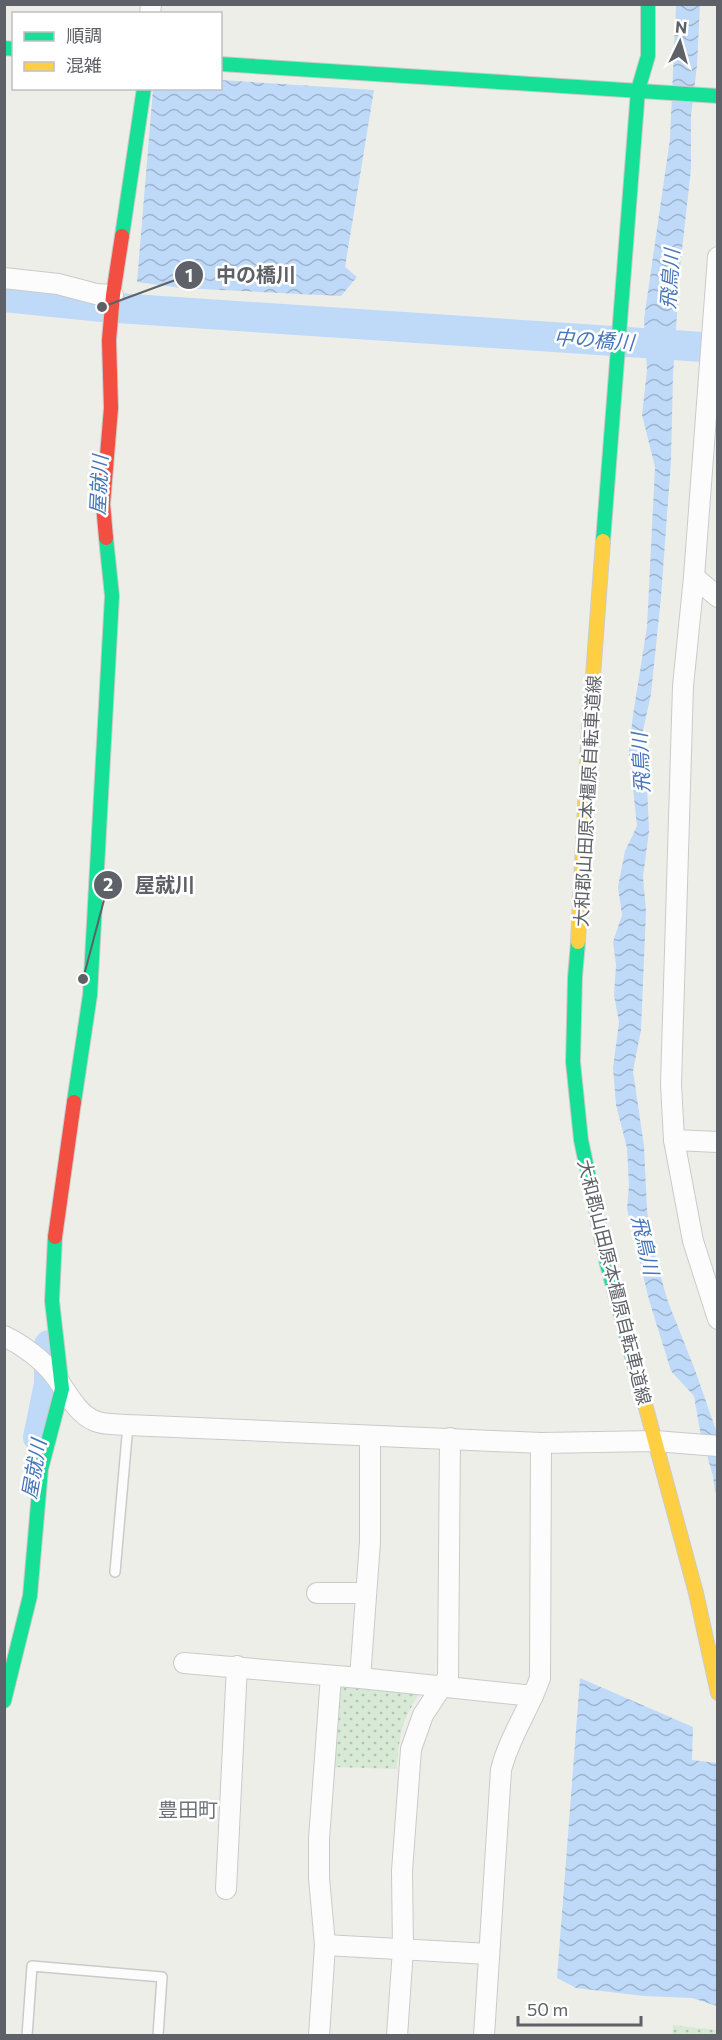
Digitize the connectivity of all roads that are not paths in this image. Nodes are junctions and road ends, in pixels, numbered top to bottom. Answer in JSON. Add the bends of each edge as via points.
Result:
{"nodes":[{"id":1,"x":648,"y":4,"type":"edge"},
{"id":2,"x":222,"y":64,"type":"edge"},
{"id":3,"x":144,"y":90,"type":"edge"},
{"id":4,"x":644,"y":90,"type":"junction"},
{"id":5,"x":717,"y":96,"type":"edge"},
{"id":6,"x":717,"y":257,"type":"edge"},
{"id":7,"x":4,"y":278,"type":"edge"},
{"id":8,"x":105,"y":295,"type":"junction"},
{"id":9,"x":694,"y":577,"type":"junction"},
{"id":10,"x":717,"y":597,"type":"edge"},
{"id":11,"x":674,"y":1140,"type":"junction"},
{"id":12,"x":717,"y":1142,"type":"edge"},
{"id":13,"x":717,"y":1319,"type":"edge"},
{"id":14,"x":4,"y":1336,"type":"edge"},
{"id":15,"x":54,"y":1377,"type":"junction"},
{"id":16,"x":128,"y":1425,"type":"junction"},
{"id":17,"x":370,"y":1436,"type":"junction"},
{"id":18,"x":450,"y":1438,"type":"junction"},
{"id":19,"x":659,"y":1441,"type":"junction"},
{"id":20,"x":541,"y":1443,"type":"junction"},
{"id":21,"x":717,"y":1446,"type":"edge"},
{"id":22,"x":115,"y":1572,"type":"dead end"},
{"id":23,"x":317,"y":1593,"type":"dead end"},
{"id":24,"x":366,"y":1593,"type":"junction"},
{"id":25,"x":10,"y":1651,"type":"edge"},
{"id":26,"x":184,"y":1663,"type":"dead end"},
{"id":27,"x":237,"y":1666,"type":"junction"},
{"id":28,"x":332,"y":1676,"type":"junction"},
{"id":29,"x":360,"y":1678,"type":"junction"},
{"id":30,"x":441,"y":1687,"type":"junction"},
{"id":31,"x":717,"y":1693,"type":"edge"},
{"id":32,"x":533,"y":1696,"type":"junction"},
{"id":33,"x":4,"y":1701,"type":"edge"},
{"id":34,"x":226,"y":1889,"type":"dead end"},
{"id":35,"x":325,"y":1945,"type":"junction"},
{"id":36,"x":403,"y":1949,"type":"junction"},
{"id":37,"x":489,"y":1954,"type":"junction"},
{"id":38,"x":27,"y":2036,"type":"edge"},
{"id":39,"x":158,"y":2036,"type":"edge"},
{"id":40,"x":319,"y":2036,"type":"edge"},
{"id":41,"x":397,"y":2036,"type":"edge"},
{"id":42,"x":484,"y":2036,"type":"edge"}],
"edges":[{"from":1,"to":4,"type":"street","name":"大和郡山田原本橿原自転車道線"},
{"from":2,"to":4,"type":"street"},
{"from":3,"to":8,"type":"street"},
{"from":4,"to":5,"type":"street"},
{"from":4,"to":19,"type":"street","name":"大和郡山田原本橿原自転車道線","via":[[589,730],[573,1062],[581,1140],[607,1264]]},
{"from":6,"to":9,"type":"street"},
{"from":7,"to":8,"type":"street","via":[[58,284]]},
{"from":8,"to":15,"type":"street","via":[[111,408],[103,504],[112,596],[90,995],[55,1229],[51,1301]]},
{"from":9,"to":10,"type":"street"},
{"from":9,"to":11,"type":"street","via":[[682,686],[679,761],[671,1084]]},
{"from":11,"to":12,"type":"street"},
{"from":11,"to":13,"type":"street","via":[[693,1241]]},
{"from":14,"to":15,"type":"street","via":[[20,1344]]},
{"from":15,"to":16,"type":"street","via":[[78,1408],[96,1422]]},
{"from":15,"to":25,"type":"street","via":[[30,1596]]},
{"from":16,"to":17,"type":"street"},
{"from":16,"to":22,"type":"lane"},
{"from":17,"to":18,"type":"street"},
{"from":17,"to":24,"type":"street"},
{"from":18,"to":20,"type":"street"},
{"from":18,"to":30,"type":"street","via":[[448,1677]]},
{"from":19,"to":20,"type":"street"},
{"from":19,"to":21,"type":"street"},
{"from":19,"to":31,"type":"street","name":"大和郡山田原本橿原自転車道線"},
{"from":20,"to":32,"type":"street","via":[[540,1678]]},
{"from":23,"to":24,"type":"street"},
{"from":24,"to":29,"type":"street"},
{"from":25,"to":33,"type":"street"},
{"from":26,"to":27,"type":"street"},
{"from":27,"to":28,"type":"street"},
{"from":27,"to":34,"type":"street"},
{"from":28,"to":29,"type":"street"},
{"from":28,"to":35,"type":"street","via":[[319,1839]]},
{"from":29,"to":30,"type":"street"},
{"from":30,"to":32,"type":"street"},
{"from":30,"to":36,"type":"street","via":[[423,1715],[411,1749],[402,1870]]},
{"from":32,"to":37,"type":"street","via":[[501,1770]]},
{"from":35,"to":36,"type":"street"},
{"from":35,"to":40,"type":"street"},
{"from":36,"to":37,"type":"street"},
{"from":36,"to":41,"type":"street"},
{"from":37,"to":42,"type":"street"},
{"from":38,"to":39,"type":"lane","via":[[32,1966],[162,1977]]}]}
